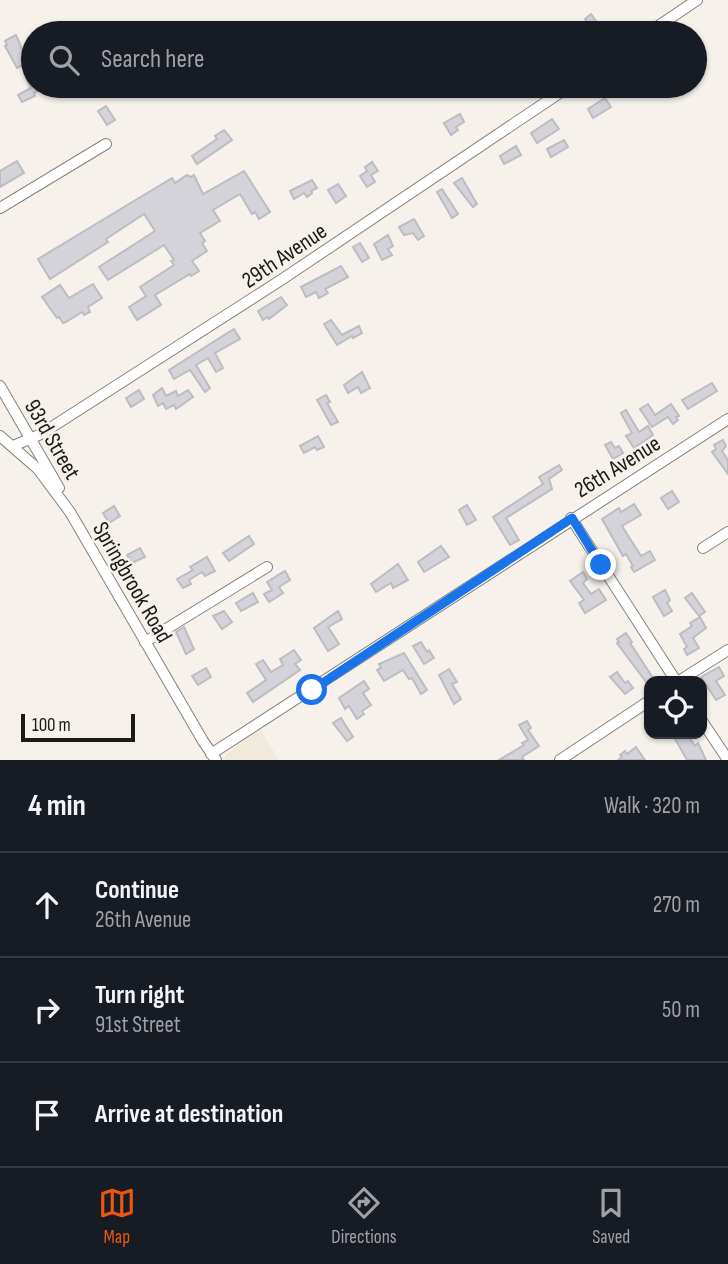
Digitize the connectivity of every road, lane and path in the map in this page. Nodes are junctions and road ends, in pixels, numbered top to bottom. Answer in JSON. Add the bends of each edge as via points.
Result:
{"nodes":[{"id":1,"x":697,"y":0,"type":"edge"},
{"id":2,"x":666,"y":21,"type":"edge"},
{"id":3,"x":552,"y":98,"type":"edge"},
{"id":4,"x":106,"y":144,"type":"dead end"},
{"id":5,"x":0,"y":208,"type":"edge"},
{"id":6,"x":0,"y":386,"type":"edge"},
{"id":7,"x":728,"y":419,"type":"edge"},
{"id":8,"x":0,"y":436,"type":"edge"},
{"id":9,"x":31,"y":438,"type":"junction"},
{"id":10,"x":13,"y":446,"type":"junction"},
{"id":11,"x":70,"y":512,"type":"junction"},
{"id":12,"x":572,"y":518,"type":"junction"},
{"id":13,"x":728,"y":532,"type":"edge"},
{"id":14,"x":703,"y":548,"type":"dead end"},
{"id":15,"x":267,"y":567,"type":"dead end"},
{"id":16,"x":145,"y":642,"type":"junction"},
{"id":17,"x":728,"y":650,"type":"edge"},
{"id":18,"x":675,"y":676,"type":"edge"},
{"id":19,"x":686,"y":676,"type":"edge"},
{"id":20,"x":644,"y":704,"type":"edge"},
{"id":21,"x":707,"y":728,"type":"edge"},
{"id":22,"x":214,"y":757,"type":"edge"},
{"id":23,"x":560,"y":760,"type":"edge"},
{"id":24,"x":728,"y":760,"type":"edge"}],
"edges":[{"from":1,"to":2,"type":"street"},
{"from":3,"to":9,"type":"street","name":"29th Avenue","via":[[260,294]]},
{"from":4,"to":5,"type":"street"},
{"from":6,"to":9,"type":"street","name":"93rd Street"},
{"from":7,"to":12,"type":"street","name":"26th Avenue"},
{"from":8,"to":10,"type":"street","name":"Springbrook Road"},
{"from":9,"to":10,"type":"street","name":"29th Avenue"},
{"from":9,"to":11,"type":"street","name":"93rd Street"},
{"from":10,"to":11,"type":"street","name":"Springbrook Road","via":[[38,469]]},
{"from":11,"to":16,"type":"street","name":"Springbrook Road"},
{"from":12,"to":18,"type":"street"},
{"from":12,"to":22,"type":"street","name":"26th Avenue"},
{"from":13,"to":14,"type":"street"},
{"from":15,"to":16,"type":"street"},
{"from":16,"to":22,"type":"street","name":"Springbrook Road"},
{"from":17,"to":19,"type":"street"},
{"from":20,"to":23,"type":"street"},
{"from":21,"to":24,"type":"street"}]}
